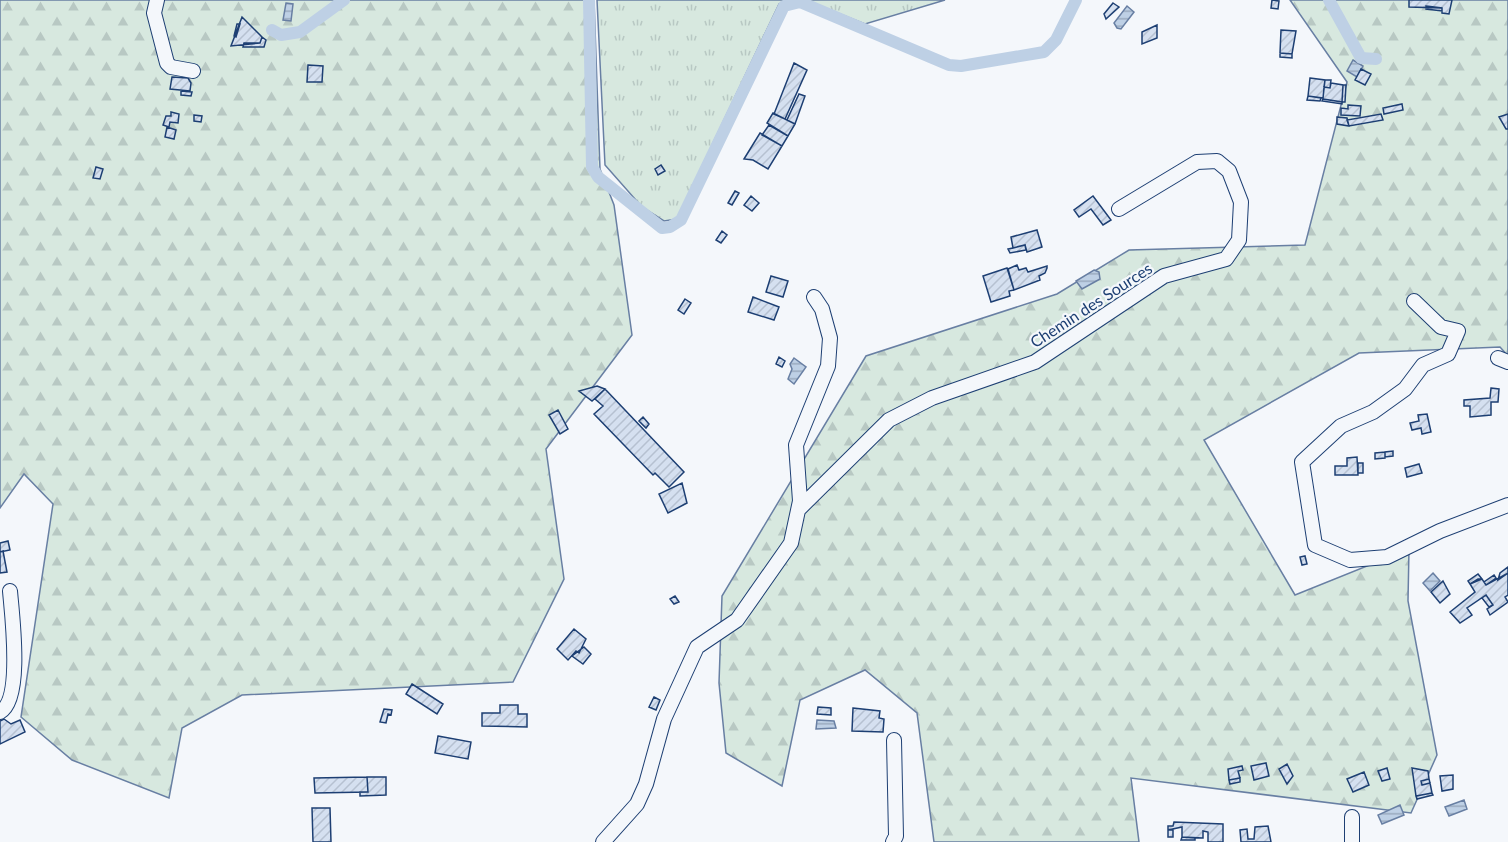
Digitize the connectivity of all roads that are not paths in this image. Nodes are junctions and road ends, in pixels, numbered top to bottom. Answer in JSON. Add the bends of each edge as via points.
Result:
{"nodes":[{"id":1,"x":157,"y":0,"type":"edge"},
{"id":2,"x":194,"y":71,"type":"dead end"},
{"id":3,"x":1119,"y":210,"type":"dead end"},
{"id":4,"x":814,"y":297,"type":"dead end"},
{"id":5,"x":1413,"y":301,"type":"dead end"},
{"id":6,"x":1508,"y":505,"type":"edge"},
{"id":7,"x":799,"y":509,"type":"junction"},
{"id":8,"x":10,"y":591,"type":"dead end"},
{"id":9,"x":0,"y":712,"type":"edge"},
{"id":10,"x":894,"y":740,"type":"dead end"},
{"id":11,"x":1352,"y":817,"type":"dead end"},
{"id":12,"x":603,"y":842,"type":"edge"},
{"id":13,"x":893,"y":842,"type":"edge"},
{"id":14,"x":1352,"y":842,"type":"edge"}],
"edges":[{"from":1,"to":2,"type":"street","via":[[154,13],[167,63]]},
{"from":3,"to":7,"type":"street","name":"Chemin des Sources","via":[[1197,162],[1217,161],[1229,171],[1241,202],[1239,240],[1226,259],[1164,276],[1035,362],[932,398],[889,420]]},
{"from":4,"to":7,"type":"street","via":[[822,309],[830,338],[828,366],[796,445]]},
{"from":5,"to":6,"type":"street","via":[[1441,327],[1458,331],[1448,354],[1423,365],[1405,389],[1373,412],[1341,426],[1302,462],[1315,545],[1350,560],[1387,557]]},
{"from":7,"to":12,"type":"street","via":[[791,543],[737,620],[697,647],[664,719],[637,804]]},
{"from":8,"to":9,"type":"street","via":[[14,659],[11,694]]},
{"from":10,"to":13,"type":"street"},
{"from":11,"to":14,"type":"street"}]}
